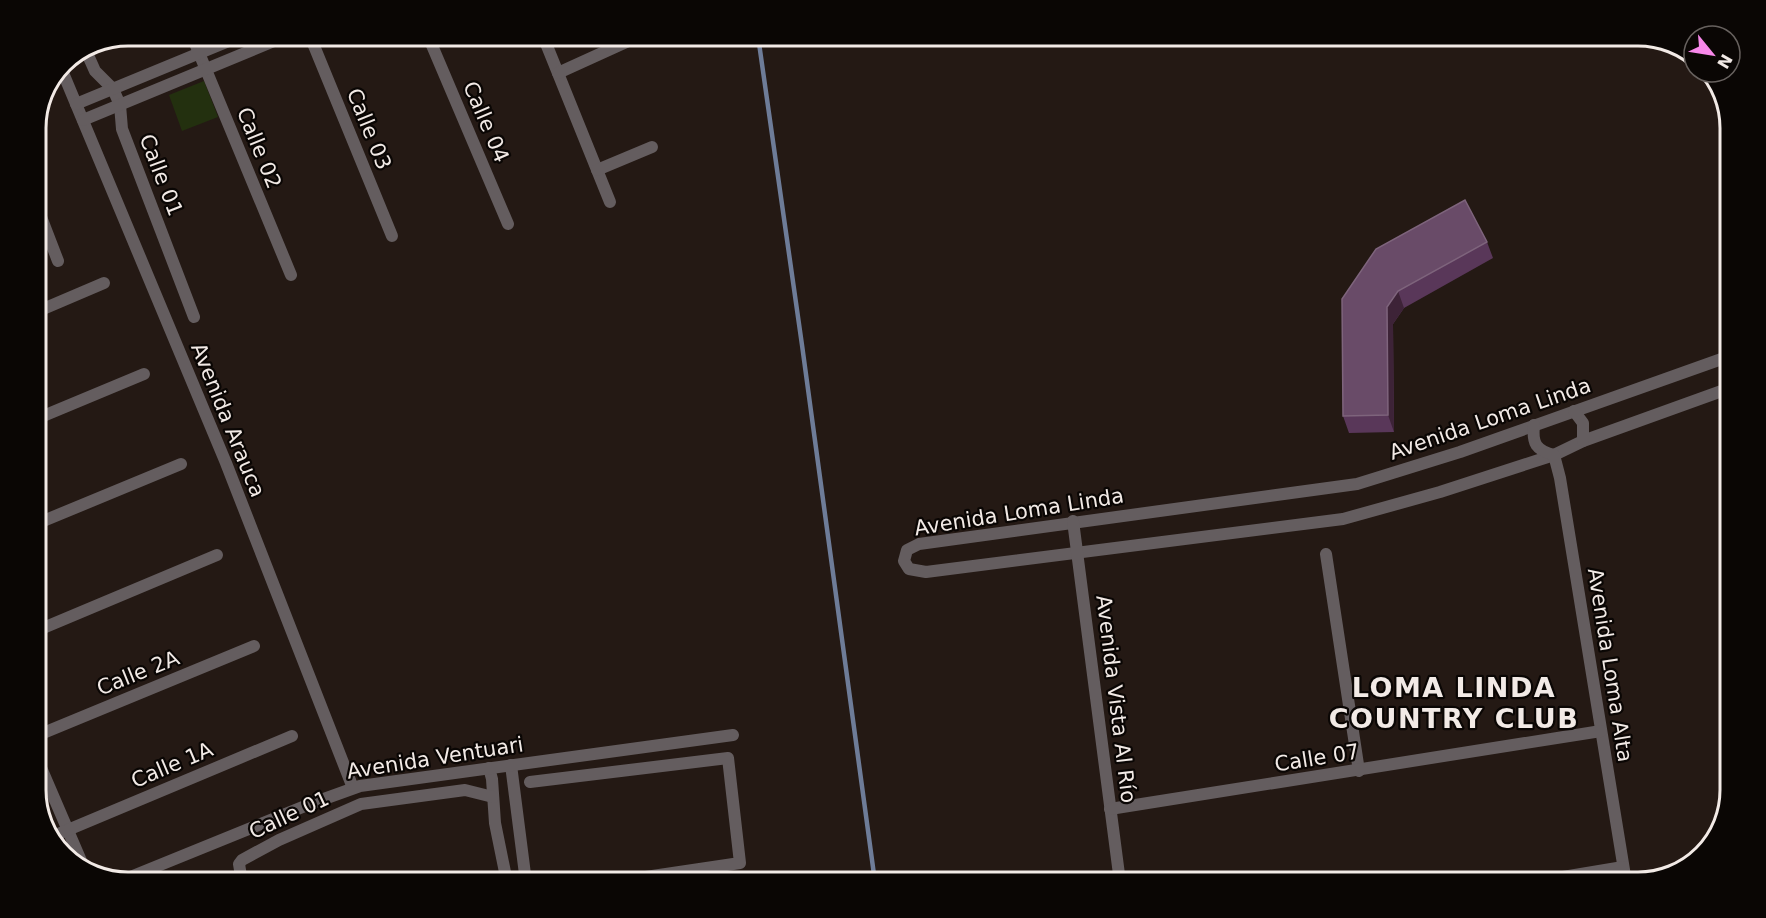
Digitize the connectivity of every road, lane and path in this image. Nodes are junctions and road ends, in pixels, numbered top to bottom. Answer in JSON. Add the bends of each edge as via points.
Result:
{"nodes":[{"id":1,"x":197,"y":46,"type":"edge"},
{"id":2,"x":217,"y":46,"type":"edge"},
{"id":3,"x":262,"y":46,"type":"edge"},
{"id":4,"x":314,"y":46,"type":"edge"},
{"id":5,"x":432,"y":46,"type":"edge"},
{"id":6,"x":547,"y":46,"type":"edge"},
{"id":7,"x":617,"y":46,"type":"edge"},
{"id":8,"x":200,"y":53,"type":"junction"},
{"id":9,"x":89,"y":58,"type":"edge"},
{"id":10,"x":206,"y":69,"type":"junction"},
{"id":11,"x":558,"y":73,"type":"junction"},
{"id":12,"x":65,"y":78,"type":"edge"},
{"id":13,"x":113,"y":89,"type":"junction"},
{"id":14,"x":76,"y":104,"type":"junction"},
{"id":15,"x":120,"y":105,"type":"junction"},
{"id":16,"x":83,"y":120,"type":"junction"},
{"id":17,"x":652,"y":147,"type":"dead end"},
{"id":18,"x":597,"y":170,"type":"junction"},
{"id":19,"x":610,"y":202,"type":"dead end"},
{"id":20,"x":508,"y":224,"type":"dead end"},
{"id":21,"x":47,"y":232,"type":"edge"},
{"id":22,"x":392,"y":236,"type":"dead end"},
{"id":23,"x":58,"y":261,"type":"dead end"},
{"id":24,"x":291,"y":275,"type":"dead end"},
{"id":25,"x":104,"y":283,"type":"dead end"},
{"id":26,"x":47,"y":307,"type":"edge"},
{"id":27,"x":194,"y":317,"type":"dead end"},
{"id":28,"x":1719,"y":360,"type":"edge"},
{"id":29,"x":144,"y":374,"type":"dead end"},
{"id":30,"x":1719,"y":392,"type":"edge"},
{"id":31,"x":1574,"y":411,"type":"junction"},
{"id":32,"x":47,"y":414,"type":"edge"},
{"id":33,"x":1534,"y":425,"type":"junction"},
{"id":34,"x":1583,"y":441,"type":"junction"},
{"id":35,"x":1554,"y":455,"type":"junction"},
{"id":36,"x":181,"y":464,"type":"dead end"},
{"id":37,"x":47,"y":519,"type":"edge"},
{"id":38,"x":1073,"y":521,"type":"junction"},
{"id":39,"x":1077,"y":552,"type":"junction"},
{"id":40,"x":1326,"y":554,"type":"dead end"},
{"id":41,"x":217,"y":555,"type":"dead end"},
{"id":42,"x":47,"y":626,"type":"edge"},
{"id":43,"x":254,"y":646,"type":"dead end"},
{"id":44,"x":47,"y":731,"type":"edge"},
{"id":45,"x":1601,"y":731,"type":"junction"},
{"id":46,"x":733,"y":735,"type":"dead end"},
{"id":47,"x":292,"y":736,"type":"dead end"},
{"id":48,"x":511,"y":765,"type":"junction"},
{"id":49,"x":489,"y":768,"type":"junction"},
{"id":50,"x":1359,"y":771,"type":"junction"},
{"id":51,"x":47,"y":781,"type":"edge"},
{"id":52,"x":531,"y":782,"type":"dead end"},
{"id":53,"x":353,"y":788,"type":"junction"},
{"id":54,"x":494,"y":797,"type":"junction"},
{"id":55,"x":1110,"y":809,"type":"junction"},
{"id":56,"x":68,"y":830,"type":"junction"},
{"id":57,"x":60,"y":835,"type":"edge"},
{"id":58,"x":78,"y":854,"type":"edge"},
{"id":59,"x":1623,"y":867,"type":"junction"},
{"id":60,"x":143,"y":872,"type":"edge"},
{"id":61,"x":240,"y":872,"type":"edge"},
{"id":62,"x":505,"y":872,"type":"edge"},
{"id":63,"x":525,"y":872,"type":"edge"},
{"id":64,"x":679,"y":872,"type":"edge"},
{"id":65,"x":1119,"y":872,"type":"edge"},
{"id":66,"x":1593,"y":872,"type":"edge"},
{"id":67,"x":1624,"y":872,"type":"edge"}],
"edges":[{"from":1,"to":8,"type":"street","name":"Calle 02"},
{"from":2,"to":8,"type":"street"},
{"from":3,"to":10,"type":"street"},
{"from":4,"to":22,"type":"street","name":"Calle 03"},
{"from":5,"to":20,"type":"street","name":"Calle 04"},
{"from":6,"to":11,"type":"street"},
{"from":7,"to":11,"type":"street"},
{"from":8,"to":10,"type":"street","name":"Calle 02"},
{"from":8,"to":13,"type":"street"},
{"from":9,"to":13,"type":"street","name":"Calle 01","via":[[95,71]]},
{"from":10,"to":15,"type":"street"},
{"from":10,"to":24,"type":"street","name":"Calle 02"},
{"from":11,"to":18,"type":"street"},
{"from":12,"to":14,"type":"street","name":"Avenida Arauca"},
{"from":13,"to":14,"type":"street"},
{"from":13,"to":15,"type":"street","name":"Calle 01"},
{"from":14,"to":16,"type":"street","name":"Avenida Arauca"},
{"from":15,"to":16,"type":"street"},
{"from":15,"to":27,"type":"street","name":"Calle 01","via":[[122,129]]},
{"from":16,"to":53,"type":"street","name":"Avenida Arauca","via":[[226,463]]},
{"from":17,"to":18,"type":"street"},
{"from":18,"to":19,"type":"street"},
{"from":21,"to":23,"type":"street"},
{"from":25,"to":26,"type":"street"},
{"from":28,"to":31,"type":"street","name":"Avenida Loma Linda"},
{"from":29,"to":32,"type":"street"},
{"from":30,"to":34,"type":"street","name":"Avenida Loma Linda"},
{"from":31,"to":33,"type":"street","name":"Avenida Loma Linda"},
{"from":31,"to":34,"type":"street","via":[[1584,423]]},
{"from":33,"to":35,"type":"street","via":[[1537,447]]},
{"from":33,"to":38,"type":"street","name":"Avenida Loma Linda","via":[[1347,486]]},
{"from":34,"to":35,"type":"street","name":"Avenida Loma Linda"},
{"from":35,"to":39,"type":"street","name":"Avenida Loma Linda","via":[[1343,519]]},
{"from":35,"to":45,"type":"street","name":"Avenida Loma Alta"},
{"from":36,"to":37,"type":"street"},
{"from":38,"to":39,"type":"street","name":"Avenida Vista Al Río"},
{"from":38,"to":39,"type":"street","name":"Avenida Loma Linda","via":[[919,544],[907,550],[904,561],[909,569],[921,573]]},
{"from":39,"to":55,"type":"street","name":"Avenida Vista Al Río"},
{"from":40,"to":50,"type":"street"},
{"from":41,"to":42,"type":"street"},
{"from":43,"to":44,"type":"street","name":"Calle 2A"},
{"from":45,"to":50,"type":"street","name":"Calle 07"},
{"from":45,"to":59,"type":"street","name":"Avenida Loma Alta"},
{"from":46,"to":48,"type":"street","name":"Avenida Ventuari"},
{"from":47,"to":56,"type":"street","name":"Calle 1A"},
{"from":48,"to":49,"type":"street","name":"Avenida Ventuari"},
{"from":48,"to":63,"type":"street"},
{"from":49,"to":53,"type":"street","name":"Avenida Ventuari"},
{"from":49,"to":54,"type":"street"},
{"from":50,"to":55,"type":"street","name":"Calle 07"},
{"from":51,"to":56,"type":"street"},
{"from":52,"to":64,"type":"street","via":[[728,758],[740,863]]},
{"from":53,"to":60,"type":"street","name":"Avenida Ventuari"},
{"from":54,"to":61,"type":"street","name":"Calle 01","via":[[465,790],[361,804],[242,860]]},
{"from":54,"to":62,"type":"street"},
{"from":55,"to":65,"type":"street","name":"Avenida Vista Al Río"},
{"from":56,"to":57,"type":"street","name":"Calle 1A"},
{"from":56,"to":58,"type":"street"},
{"from":59,"to":66,"type":"street"},
{"from":59,"to":67,"type":"street","name":"Avenida Loma Alta"}]}
